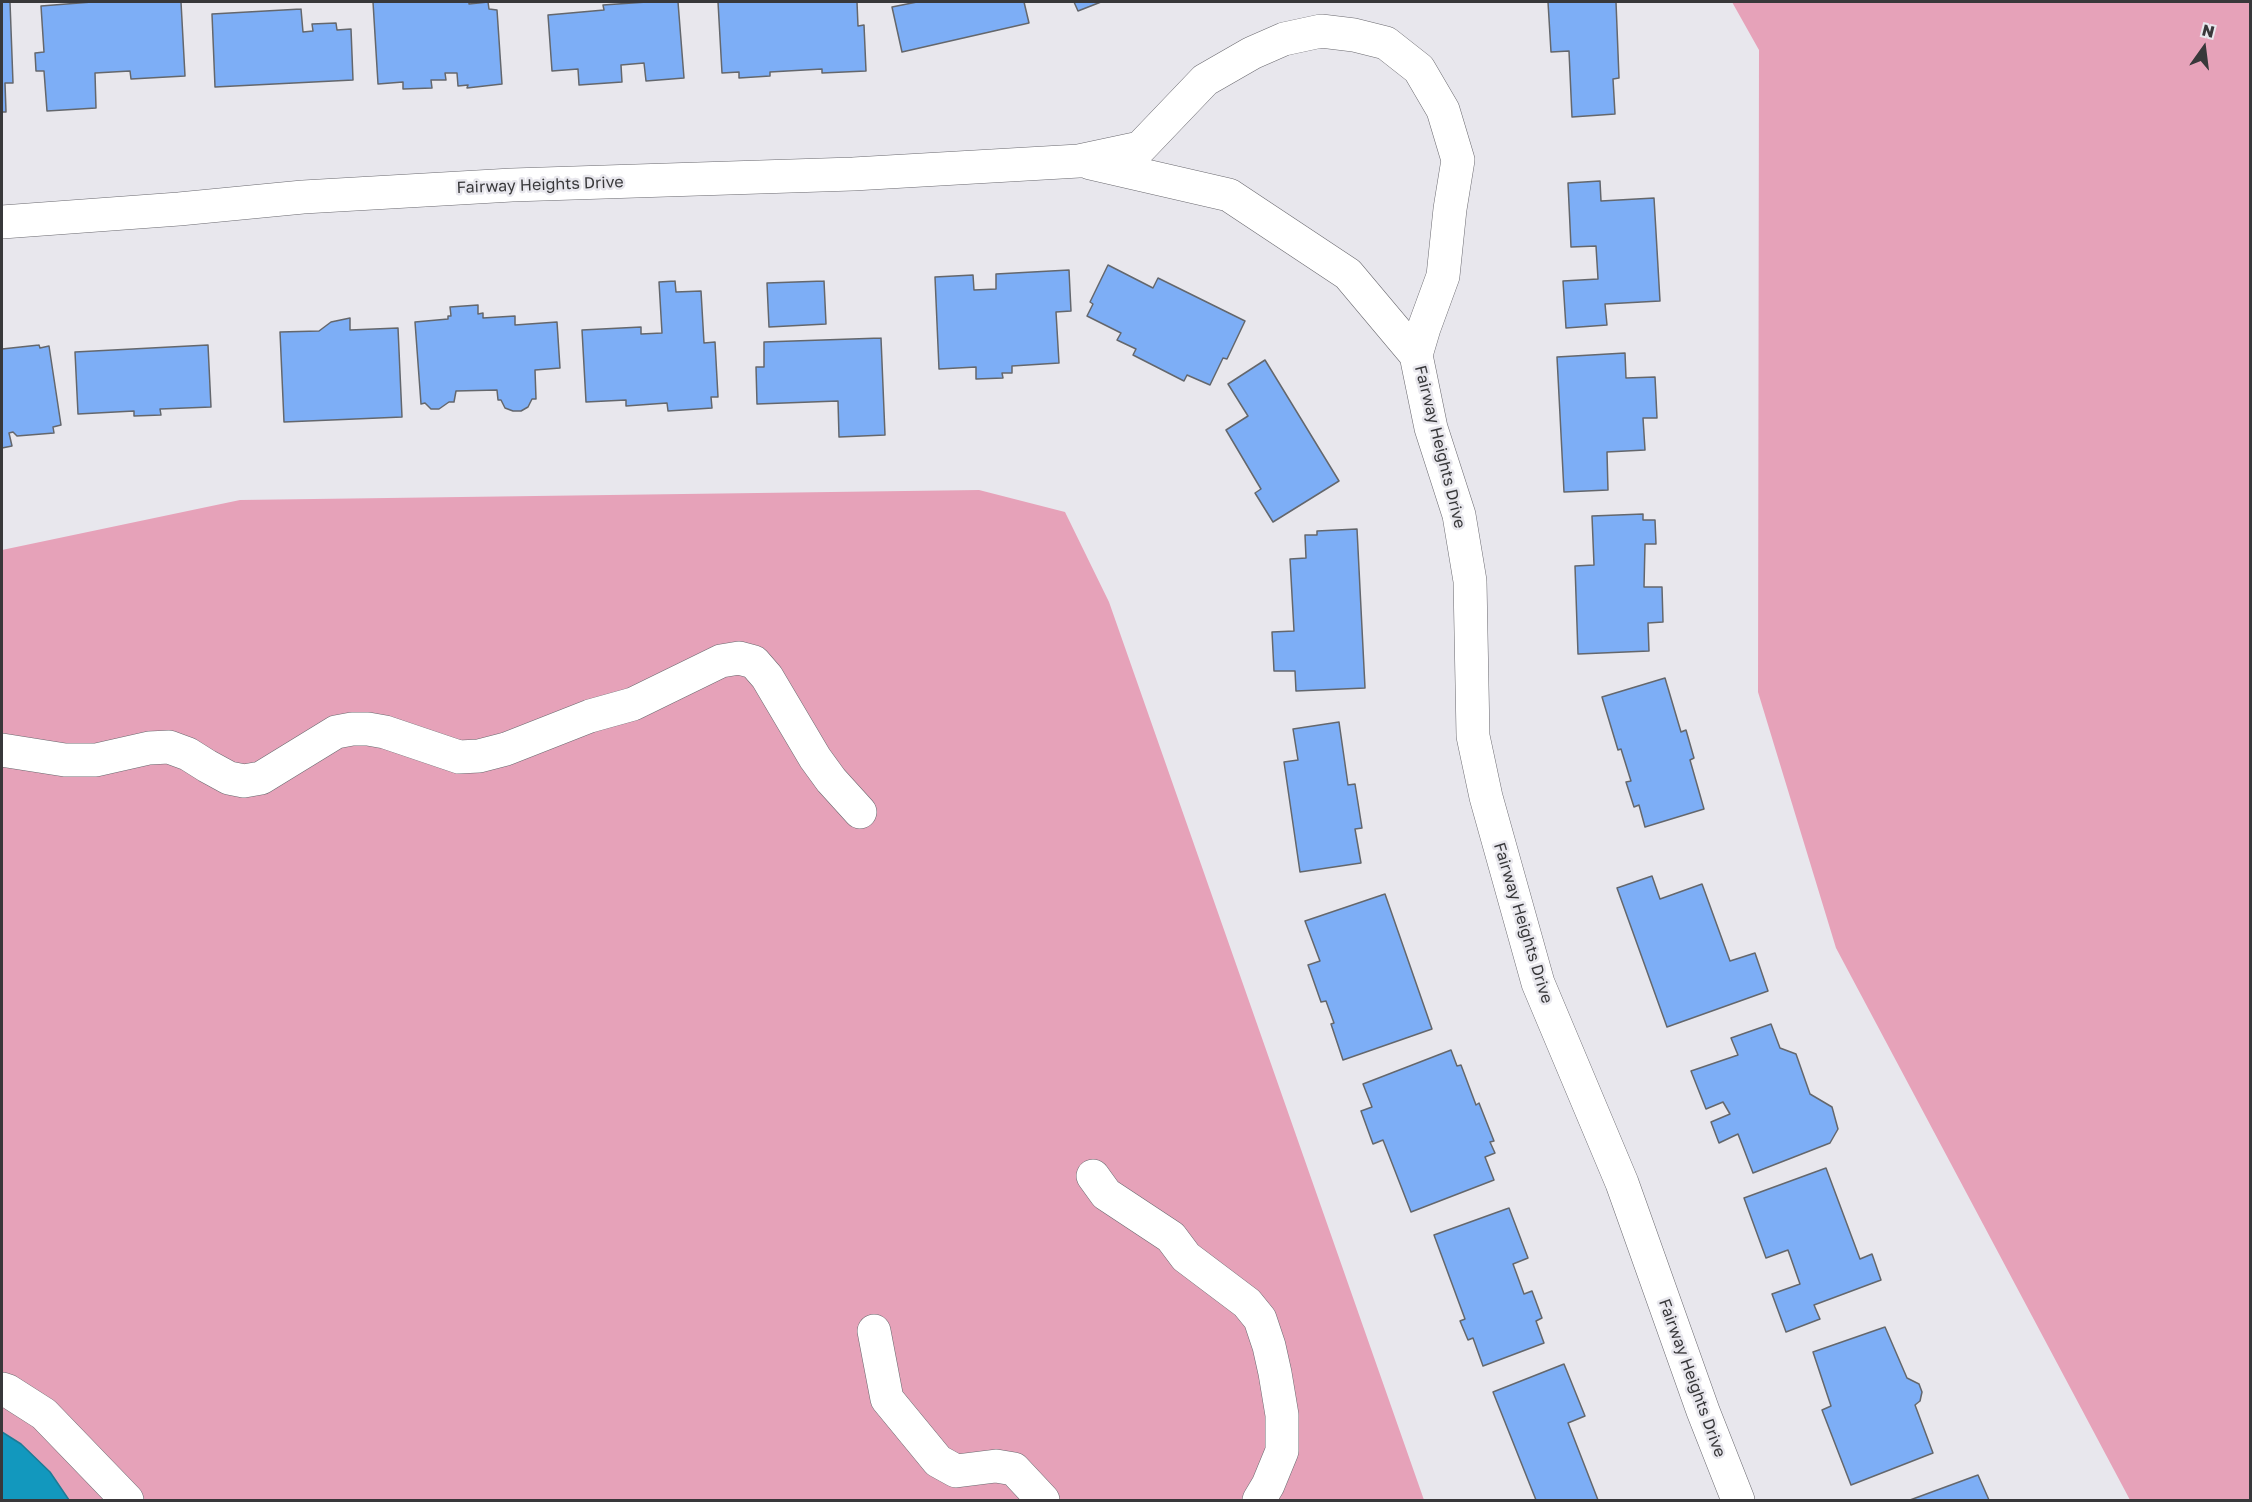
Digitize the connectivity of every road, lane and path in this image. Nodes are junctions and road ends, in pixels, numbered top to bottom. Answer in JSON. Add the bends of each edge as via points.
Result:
{"nodes":[{"id":1,"x":1080,"y":161,"type":"junction"},
{"id":2,"x":2,"y":222,"type":"edge"},
{"id":3,"x":1416,"y":355,"type":"junction"},
{"id":4,"x":2,"y":750,"type":"edge"},
{"id":5,"x":860,"y":812,"type":"dead end"},
{"id":6,"x":1093,"y":1176,"type":"dead end"},
{"id":7,"x":874,"y":1331,"type":"dead end"},
{"id":8,"x":2,"y":1389,"type":"edge"},
{"id":9,"x":127,"y":1500,"type":"edge"},
{"id":10,"x":1043,"y":1500,"type":"edge"},
{"id":11,"x":1259,"y":1500,"type":"edge"},
{"id":12,"x":1738,"y":1500,"type":"edge"}],
"edges":[{"from":1,"to":2,"type":"street","name":"Fairway Heights Drive","via":[[853,174],[512,185],[303,197]]},
{"from":1,"to":3,"type":"street","name":"Fairway Heights Drive","via":[[1229,195],[1348,274]]},
{"from":1,"to":3,"type":"street","name":"Fairway Heights Drive","via":[[1140,148],[1204,80],[1284,39],[1321,32],[1386,43],[1419,69],[1443,110],[1458,160],[1443,276]]},
{"from":3,"to":12,"type":"street","name":"Fairway Heights Drive","via":[[1431,428],[1461,526],[1470,581],[1473,736],[1506,872],[1538,983],[1622,1183]]},
{"from":4,"to":5,"type":"street","via":[[65,760],[96,760],[169,747],[244,782],[261,778],[336,732],[352,729],[385,732],[459,757],[479,756],[633,704],[721,661],[739,658],[754,662],[767,677],[815,758]]},
{"from":6,"to":11,"type":"street","via":[[1106,1194],[1171,1237],[1186,1257],[1247,1303],[1260,1320],[1275,1373],[1282,1415],[1282,1451]]},
{"from":7,"to":10,"type":"street","via":[[887,1399],[938,1461],[956,1471],[996,1466],[1014,1469]]},
{"from":8,"to":9,"type":"street","via":[[44,1414]]}]}
